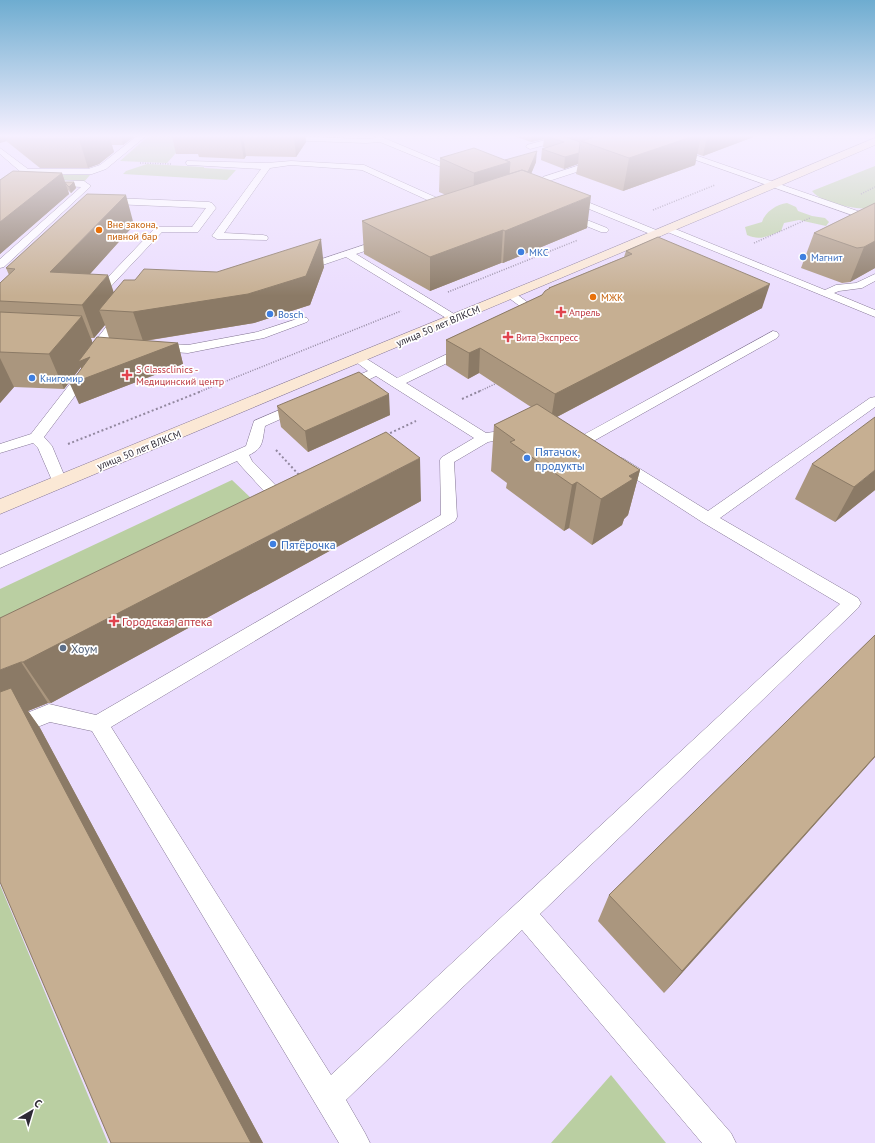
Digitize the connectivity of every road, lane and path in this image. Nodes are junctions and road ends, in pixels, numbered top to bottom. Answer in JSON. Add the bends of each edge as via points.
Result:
{"nodes":[{"id":1,"x":83,"y":189,"type":"edge"},
{"id":2,"x":250,"y":189,"type":"edge"},
{"id":3,"x":404,"y":189,"type":"edge"},
{"id":4,"x":550,"y":189,"type":"edge"},
{"id":5,"x":764,"y":189,"type":"edge"},
{"id":6,"x":782,"y":189,"type":"edge"},
{"id":7,"x":870,"y":189,"type":"edge"},
{"id":8,"x":95,"y":205,"type":"edge"},
{"id":9,"x":835,"y":207,"type":"junction"},
{"id":10,"x":555,"y":210,"type":"edge"},
{"id":11,"x":455,"y":216,"type":"edge"},
{"id":12,"x":875,"y":220,"type":"edge"},
{"id":13,"x":604,"y":230,"type":"joint"},
{"id":14,"x":663,"y":232,"type":"junction"},
{"id":15,"x":263,"y":238,"type":"dead end"},
{"id":16,"x":392,"y":239,"type":"edge"},
{"id":17,"x":348,"y":254,"type":"junction"},
{"id":18,"x":727,"y":255,"type":"junction"},
{"id":19,"x":0,"y":265,"type":"edge"},
{"id":20,"x":289,"y":274,"type":"edge"},
{"id":21,"x":875,"y":277,"type":"edge"},
{"id":22,"x":824,"y":294,"type":"junction"},
{"id":23,"x":511,"y":295,"type":"junction"},
{"id":24,"x":426,"y":301,"type":"junction"},
{"id":25,"x":107,"y":302,"type":"edge"},
{"id":26,"x":130,"y":303,"type":"edge"},
{"id":27,"x":875,"y":314,"type":"edge"},
{"id":28,"x":455,"y":319,"type":"junction"},
{"id":29,"x":303,"y":320,"type":"dead end"},
{"id":30,"x":521,"y":323,"type":"edge"},
{"id":31,"x":773,"y":335,"type":"dead end"},
{"id":32,"x":84,"y":343,"type":"dead end"},
{"id":33,"x":479,"y":343,"type":"edge"},
{"id":34,"x":99,"y":344,"type":"junction"},
{"id":35,"x":114,"y":344,"type":"edge"},
{"id":36,"x":144,"y":346,"type":"edge"},
{"id":37,"x":358,"y":359,"type":"junction"},
{"id":38,"x":377,"y":371,"type":"junction"},
{"id":39,"x":502,"y":380,"type":"edge"},
{"id":40,"x":396,"y":383,"type":"junction"},
{"id":41,"x":335,"y":390,"type":"edge"},
{"id":42,"x":875,"y":401,"type":"edge"},
{"id":43,"x":308,"y":402,"type":"edge"},
{"id":44,"x":439,"y":410,"type":"junction"},
{"id":45,"x":530,"y":435,"type":"edge"},
{"id":46,"x":36,"y":437,"type":"junction"},
{"id":47,"x":554,"y":437,"type":"edge"},
{"id":48,"x":484,"y":438,"type":"junction"},
{"id":49,"x":596,"y":447,"type":"junction"},
{"id":50,"x":0,"y":449,"type":"edge"},
{"id":51,"x":47,"y":452,"type":"junction"},
{"id":52,"x":241,"y":453,"type":"junction"},
{"id":53,"x":59,"y":482,"type":"junction"},
{"id":54,"x":280,"y":500,"type":"edge"},
{"id":55,"x":0,"y":507,"type":"edge"},
{"id":56,"x":708,"y":518,"type":"junction"},
{"id":57,"x":0,"y":562,"type":"edge"},
{"id":58,"x":98,"y":724,"type":"junction"},
{"id":59,"x":0,"y":733,"type":"edge"},
{"id":60,"x":524,"y":913,"type":"junction"},
{"id":61,"x":328,"y":1097,"type":"junction"},
{"id":62,"x":355,"y":1143,"type":"edge"},
{"id":63,"x":722,"y":1143,"type":"edge"}],
"edges":[{"from":1,"to":19,"type":"lane"},
{"from":2,"to":15,"type":"lane","via":[[216,236]]},
{"from":3,"to":11,"type":"lane"},
{"from":4,"to":14,"type":"lane"},
{"from":5,"to":14,"type":"street","name":"улица 50 лет ВЛКСМ"},
{"from":6,"to":9,"type":"lane"},
{"from":7,"to":9,"type":"path"},
{"from":8,"to":25,"type":"lane","via":[[113,201],[209,205],[211,208],[195,230],[159,229],[92,301]]},
{"from":9,"to":12,"type":"lane"},
{"from":9,"to":18,"type":"path"},
{"from":10,"to":13,"type":"lane"},
{"from":13,"to":24,"type":"path"},
{"from":14,"to":18,"type":"lane"},
{"from":14,"to":23,"type":"street","name":"улица 50 лет ВЛКСМ"},
{"from":16,"to":17,"type":"lane"},
{"from":17,"to":20,"type":"lane"},
{"from":17,"to":24,"type":"lane"},
{"from":18,"to":22,"type":"lane"},
{"from":21,"to":22,"type":"lane","via":[[858,286],[836,288]]},
{"from":22,"to":27,"type":"lane"},
{"from":23,"to":28,"type":"street","name":"улица 50 лет ВЛКСМ"},
{"from":23,"to":30,"type":"lane","via":[[534,312],[535,316]]},
{"from":24,"to":28,"type":"lane"},
{"from":24,"to":51,"type":"path"},
{"from":26,"to":34,"type":"lane"},
{"from":28,"to":37,"type":"street","name":"улица 50 лет ВЛКСМ"},
{"from":29,"to":36,"type":"lane","via":[[260,335],[188,349]]},
{"from":31,"to":49,"type":"lane"},
{"from":32,"to":34,"type":"lane"},
{"from":33,"to":40,"type":"lane"},
{"from":34,"to":35,"type":"lane"},
{"from":34,"to":46,"type":"lane","via":[[104,348]]},
{"from":37,"to":38,"type":"lane"},
{"from":37,"to":53,"type":"street","name":"улица 50 лет ВЛКСМ"},
{"from":38,"to":40,"type":"lane"},
{"from":38,"to":41,"type":"lane"},
{"from":39,"to":44,"type":"path"},
{"from":40,"to":44,"type":"lane"},
{"from":42,"to":56,"type":"lane"},
{"from":43,"to":52,"type":"lane","via":[[259,424],[253,448]]},
{"from":44,"to":48,"type":"lane"},
{"from":45,"to":48,"type":"lane","via":[[514,433]]},
{"from":46,"to":50,"type":"lane"},
{"from":46,"to":51,"type":"lane"},
{"from":47,"to":49,"type":"lane"},
{"from":48,"to":58,"type":"lane","via":[[447,460],[450,517]]},
{"from":49,"to":56,"type":"lane"},
{"from":51,"to":53,"type":"lane"},
{"from":52,"to":54,"type":"lane","via":[[246,463]]},
{"from":52,"to":57,"type":"lane"},
{"from":53,"to":55,"type":"street","name":"улица 50 лет ВЛКСМ"},
{"from":56,"to":60,"type":"lane","via":[[852,603]]},
{"from":58,"to":59,"type":"lane","via":[[49,713]]},
{"from":58,"to":61,"type":"lane"},
{"from":60,"to":61,"type":"lane"},
{"from":60,"to":63,"type":"lane"},
{"from":61,"to":62,"type":"lane"}]}
